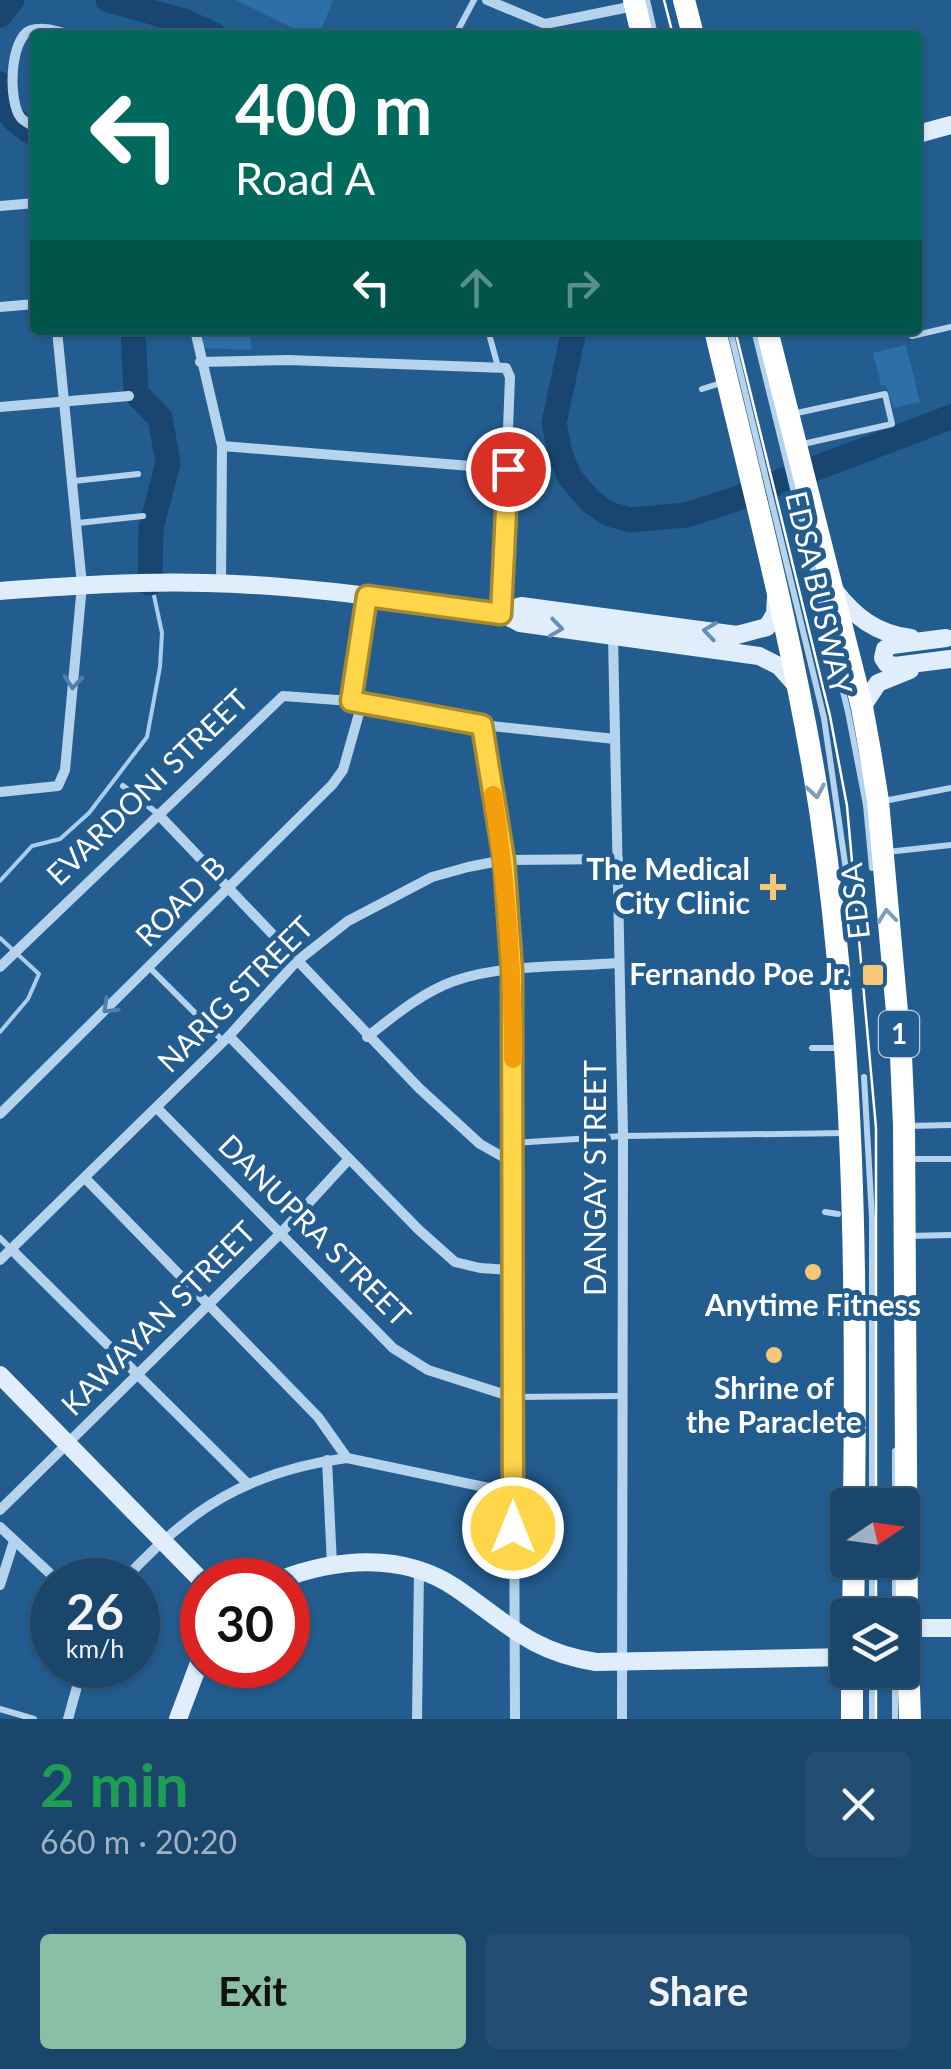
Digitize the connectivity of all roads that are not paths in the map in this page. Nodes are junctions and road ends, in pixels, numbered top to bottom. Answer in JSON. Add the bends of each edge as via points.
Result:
{"nodes":[{"id":1,"x":474,"y":0,"type":"edge"},
{"id":2,"x":487,"y":0,"type":"edge"},
{"id":3,"x":674,"y":0,"type":"edge"},
{"id":4,"x":684,"y":0,"type":"edge"},
{"id":5,"x":638,"y":2,"type":"edge"},
{"id":6,"x":50,"y":30,"type":"edge"},
{"id":7,"x":458,"y":30,"type":"edge"},
{"id":8,"x":641,"y":30,"type":"edge"},
{"id":9,"x":652,"y":30,"type":"edge"},
{"id":10,"x":682,"y":30,"type":"edge"},
{"id":11,"x":692,"y":30,"type":"edge"},
{"id":12,"x":7,"y":106,"type":"edge"},
{"id":13,"x":30,"y":124,"type":"edge"},
{"id":14,"x":951,"y":125,"type":"edge"},
{"id":15,"x":922,"y":133,"type":"edge"},
{"id":16,"x":30,"y":203,"type":"edge"},
{"id":17,"x":0,"y":206,"type":"edge"},
{"id":18,"x":30,"y":304,"type":"edge"},
{"id":19,"x":0,"y":307,"type":"edge"},
{"id":20,"x":951,"y":327,"type":"edge"},
{"id":21,"x":58,"y":335,"type":"edge"},
{"id":22,"x":196,"y":335,"type":"edge"},
{"id":23,"x":489,"y":335,"type":"edge"},
{"id":24,"x":716,"y":335,"type":"edge"},
{"id":25,"x":731,"y":335,"type":"edge"},
{"id":26,"x":756,"y":335,"type":"edge"},
{"id":27,"x":769,"y":335,"type":"edge"},
{"id":28,"x":911,"y":335,"type":"edge"},
{"id":29,"x":200,"y":362,"type":"junction"},
{"id":30,"x":499,"y":368,"type":"junction"},
{"id":31,"x":728,"y":382,"type":"junction"},
{"id":32,"x":702,"y":389,"type":"dead end"},
{"id":33,"x":128,"y":396,"type":"dead end"},
{"id":34,"x":66,"y":402,"type":"junction"},
{"id":35,"x":0,"y":407,"type":"edge"},
{"id":36,"x":789,"y":415,"type":"junction"},
{"id":37,"x":222,"y":446,"type":"junction"},
{"id":38,"x":793,"y":449,"type":"junction"},
{"id":39,"x":755,"y":460,"type":"junction"},
{"id":40,"x":508,"y":469,"type":"junction"},
{"id":41,"x":138,"y":474,"type":"dead end"},
{"id":42,"x":74,"y":481,"type":"junction"},
{"id":43,"x":143,"y":516,"type":"dead end"},
{"id":44,"x":808,"y":522,"type":"junction"},
{"id":45,"x":78,"y":523,"type":"junction"},
{"id":46,"x":772,"y":531,"type":"junction"},
{"id":47,"x":221,"y":584,"type":"junction"},
{"id":48,"x":82,"y":585,"type":"junction"},
{"id":49,"x":832,"y":586,"type":"junction"},
{"id":50,"x":777,"y":590,"type":"junction"},
{"id":51,"x":0,"y":591,"type":"edge"},
{"id":52,"x":367,"y":596,"type":"junction"},
{"id":53,"x":501,"y":614,"type":"junction"},
{"id":54,"x":613,"y":636,"type":"junction"},
{"id":55,"x":948,"y":638,"type":"edge"},
{"id":56,"x":950,"y":659,"type":"edge"},
{"id":57,"x":800,"y":694,"type":"junction"},
{"id":58,"x":356,"y":702,"type":"junction"},
{"id":59,"x":862,"y":708,"type":"junction"},
{"id":60,"x":482,"y":725,"type":"junction"},
{"id":61,"x":616,"y":739,"type":"junction"},
{"id":62,"x":123,"y":786,"type":"dead end"},
{"id":63,"x":951,"y":788,"type":"edge"},
{"id":64,"x":0,"y":792,"type":"edge"},
{"id":65,"x":878,"y":801,"type":"junction"},
{"id":66,"x":158,"y":814,"type":"junction"},
{"id":67,"x":951,"y":844,"type":"edge"},
{"id":68,"x":618,"y":859,"type":"junction"},
{"id":69,"x":504,"y":860,"type":"junction"},
{"id":70,"x":877,"y":860,"type":"junction"},
{"id":71,"x":846,"y":870,"type":"dead end"},
{"id":72,"x":229,"y":890,"type":"junction"},
{"id":73,"x":296,"y":962,"type":"junction"},
{"id":74,"x":619,"y":963,"type":"junction"},
{"id":75,"x":0,"y":967,"type":"edge"},
{"id":76,"x":150,"y":968,"type":"junction"},
{"id":77,"x":512,"y":971,"type":"junction"},
{"id":78,"x":367,"y":1037,"type":"junction"},
{"id":79,"x":226,"y":1039,"type":"junction"},
{"id":80,"x":812,"y":1048,"type":"dead end"},
{"id":81,"x":844,"y":1048,"type":"junction"},
{"id":82,"x":864,"y":1077,"type":"dead end"},
{"id":83,"x":157,"y":1108,"type":"junction"},
{"id":84,"x":0,"y":1114,"type":"edge"},
{"id":85,"x":904,"y":1126,"type":"junction"},
{"id":86,"x":951,"y":1126,"type":"edge"},
{"id":87,"x":850,"y":1133,"type":"junction"},
{"id":88,"x":622,"y":1136,"type":"junction"},
{"id":89,"x":513,"y":1143,"type":"junction"},
{"id":90,"x":349,"y":1159,"type":"junction"},
{"id":91,"x":951,"y":1159,"type":"edge"},
{"id":92,"x":904,"y":1160,"type":"junction"},
{"id":93,"x":512,"y":1162,"type":"junction"},
{"id":94,"x":86,"y":1178,"type":"junction"},
{"id":95,"x":825,"y":1212,"type":"dead end"},
{"id":96,"x":838,"y":1214,"type":"dead end"},
{"id":97,"x":281,"y":1233,"type":"junction"},
{"id":98,"x":951,"y":1235,"type":"edge"},
{"id":99,"x":906,"y":1236,"type":"junction"},
{"id":100,"x":0,"y":1238,"type":"edge"},
{"id":101,"x":11,"y":1249,"type":"junction"},
{"id":102,"x":0,"y":1260,"type":"edge"},
{"id":103,"x":511,"y":1270,"type":"junction"},
{"id":104,"x":207,"y":1306,"type":"junction"},
{"id":105,"x":826,"y":1313,"type":"dead end"},
{"id":106,"x":840,"y":1314,"type":"dead end"},
{"id":107,"x":138,"y":1374,"type":"junction"},
{"id":108,"x":0,"y":1375,"type":"edge"},
{"id":109,"x":622,"y":1396,"type":"junction"},
{"id":110,"x":512,"y":1397,"type":"junction"},
{"id":111,"x":68,"y":1445,"type":"junction"},
{"id":112,"x":895,"y":1447,"type":"dead end"},
{"id":113,"x":347,"y":1458,"type":"junction"},
{"id":114,"x":327,"y":1460,"type":"junction"},
{"id":115,"x":248,"y":1484,"type":"junction"},
{"id":116,"x":854,"y":1488,"type":"edge"},
{"id":117,"x":872,"y":1488,"type":"edge"},
{"id":118,"x":895,"y":1488,"type":"edge"},
{"id":119,"x":513,"y":1493,"type":"junction"},
{"id":120,"x":0,"y":1510,"type":"edge"},
{"id":121,"x":0,"y":1528,"type":"edge"},
{"id":122,"x":14,"y":1541,"type":"junction"},
{"id":123,"x":162,"y":1541,"type":"junction"},
{"id":124,"x":33,"y":1558,"type":"edge"},
{"id":125,"x":145,"y":1558,"type":"edge"},
{"id":126,"x":180,"y":1559,"type":"edge"},
{"id":127,"x":332,"y":1565,"type":"junction"},
{"id":128,"x":419,"y":1570,"type":"junction"},
{"id":129,"x":310,"y":1571,"type":"edge"},
{"id":130,"x":0,"y":1585,"type":"edge"},
{"id":131,"x":901,"y":1598,"type":"edge"},
{"id":132,"x":920,"y":1624,"type":"edge"},
{"id":133,"x":951,"y":1628,"type":"edge"},
{"id":134,"x":512,"y":1632,"type":"junction"},
{"id":135,"x":830,"y":1658,"type":"edge"},
{"id":136,"x":623,"y":1664,"type":"junction"},
{"id":137,"x":77,"y":1688,"type":"edge"},
{"id":138,"x":188,"y":1688,"type":"edge"},
{"id":139,"x":852,"y":1688,"type":"edge"},
{"id":140,"x":863,"y":1688,"type":"edge"},
{"id":141,"x":872,"y":1688,"type":"edge"},
{"id":142,"x":895,"y":1688,"type":"edge"},
{"id":143,"x":907,"y":1688,"type":"edge"},
{"id":144,"x":0,"y":1709,"type":"edge"},
{"id":145,"x":34,"y":1719,"type":"edge"},
{"id":146,"x":68,"y":1719,"type":"edge"},
{"id":147,"x":178,"y":1719,"type":"edge"},
{"id":148,"x":418,"y":1719,"type":"edge"},
{"id":149,"x":515,"y":1719,"type":"edge"},
{"id":150,"x":622,"y":1719,"type":"edge"},
{"id":151,"x":852,"y":1719,"type":"edge"},
{"id":152,"x":863,"y":1719,"type":"edge"},
{"id":153,"x":872,"y":1719,"type":"edge"},
{"id":154,"x":895,"y":1719,"type":"edge"},
{"id":155,"x":910,"y":1719,"type":"edge"}],
"edges":[{"from":1,"to":7,"type":"lane"},
{"from":2,"to":5,"type":"street","via":[[545,24]]},
{"from":3,"to":10,"type":"lane"},
{"from":4,"to":11,"type":"highway"},
{"from":5,"to":8,"type":"highway"},
{"from":5,"to":9,"type":"lane"},
{"from":6,"to":12,"type":"street","via":[[28,30],[19,40]]},
{"from":12,"to":13,"type":"street"},
{"from":14,"to":15,"type":"main road"},
{"from":16,"to":17,"type":"street"},
{"from":18,"to":19,"type":"street"},
{"from":20,"to":28,"type":"lane"},
{"from":21,"to":34,"type":"street"},
{"from":22,"to":29,"type":"street"},
{"from":23,"to":30,"type":"lane"},
{"from":24,"to":31,"type":"highway","name":"EDSA","number":"1"},
{"from":25,"to":39,"type":"lane","name":"EDSA BUSWAY"},
{"from":26,"to":38,"type":"lane","name":"EDSA BUSWAY"},
{"from":27,"to":36,"type":"highway","name":"EDSA","number":"1"},
{"from":29,"to":30,"type":"street"},
{"from":29,"to":37,"type":"street"},
{"from":30,"to":40,"type":"street","via":[[510,377]]},
{"from":31,"to":32,"type":"lane"},
{"from":31,"to":39,"type":"highway","name":"EDSA","number":"1"},
{"from":33,"to":34,"type":"street"},
{"from":34,"to":35,"type":"street"},
{"from":34,"to":42,"type":"street"},
{"from":36,"to":38,"type":"highway","name":"EDSA","number":"1"},
{"from":36,"to":38,"type":"lane","via":[[884,394],[892,424]]},
{"from":37,"to":40,"type":"street"},
{"from":37,"to":47,"type":"street"},
{"from":38,"to":44,"type":"highway","name":"EDSA","number":"1"},
{"from":39,"to":46,"type":"highway","name":"EDSA","number":"1"},
{"from":40,"to":53,"type":"street"},
{"from":41,"to":42,"type":"lane"},
{"from":42,"to":45,"type":"street"},
{"from":43,"to":45,"type":"lane"},
{"from":44,"to":49,"type":"highway","name":"EDSA","number":"1"},
{"from":44,"to":70,"type":"lane","name":"EDSA BUSWAY"},
{"from":45,"to":48,"type":"street"},
{"from":46,"to":50,"type":"highway","name":"EDSA","number":"1"},
{"from":46,"to":71,"type":"lane","name":"EDSA BUSWAY","via":[[824,718]]},
{"from":47,"to":48,"type":"main road"},
{"from":47,"to":52,"type":"main road"},
{"from":48,"to":51,"type":"main road"},
{"from":48,"to":64,"type":"street","one_way":true,"via":[[65,770],[58,786]]},
{"from":49,"to":55,"type":"main road","via":[[861,620],[882,631]]},
{"from":49,"to":59,"type":"highway","name":"EDSA","number":"1"},
{"from":50,"to":53,"type":"main road","one_way":true,"via":[[767,626],[737,635],[521,606]]},
{"from":50,"to":57,"type":"highway","name":"EDSA","number":"1"},
{"from":52,"to":53,"type":"main road"},
{"from":52,"to":58,"type":"street","name":"ROAD B"},
{"from":53,"to":54,"type":"main road","one_way":true,"via":[[520,623]]},
{"from":54,"to":57,"type":"main road","via":[[766,658],[790,676]]},
{"from":54,"to":61,"type":"street","name":"DANGAY STREET"},
{"from":55,"to":56,"type":"main road","via":[[889,646],[883,658],[892,666]]},
{"from":56,"to":59,"type":"main road","via":[[882,680]]},
{"from":57,"to":81,"type":"highway","name":"EDSA","number":"1","one_way":true,"via":[[822,826]]},
{"from":58,"to":60,"type":"street","name":"EVARDONI STREET"},
{"from":58,"to":66,"type":"street","name":"EVARDONI STREET","via":[[282,696]]},
{"from":58,"to":72,"type":"street","name":"ROAD B","via":[[343,770]]},
{"from":59,"to":65,"type":"highway","name":"EDSA","number":"1"},
{"from":60,"to":61,"type":"street","name":"EVARDONI STREET"},
{"from":60,"to":69,"type":"street"},
{"from":61,"to":68,"type":"street","name":"DANGAY STREET"},
{"from":62,"to":66,"type":"lane"},
{"from":63,"to":65,"type":"lane"},
{"from":65,"to":70,"type":"highway","name":"EDSA","number":"1"},
{"from":66,"to":72,"type":"street"},
{"from":66,"to":75,"type":"street","name":"EVARDONI STREET"},
{"from":67,"to":70,"type":"lane"},
{"from":68,"to":69,"type":"street","name":"NARIG STREET"},
{"from":68,"to":74,"type":"street","name":"DANGAY STREET"},
{"from":69,"to":73,"type":"street","name":"NARIG STREET","via":[[417,884],[348,920]]},
{"from":69,"to":77,"type":"street"},
{"from":85,"to":70,"type":"highway","name":"EDSA","number":"1","one_way":true},
{"from":72,"to":73,"type":"street"},
{"from":72,"to":76,"type":"street","name":"ROAD B"},
{"from":73,"to":78,"type":"street"},
{"from":73,"to":79,"type":"street","name":"NARIG STREET"},
{"from":74,"to":77,"type":"street"},
{"from":74,"to":88,"type":"street","name":"DANGAY STREET"},
{"from":76,"to":79,"type":"lane"},
{"from":76,"to":84,"type":"street","name":"ROAD B","one_way":true},
{"from":77,"to":78,"type":"street","via":[[436,989]]},
{"from":77,"to":89,"type":"street"},
{"from":78,"to":93,"type":"street","via":[[468,1134]]},
{"from":79,"to":83,"type":"street","name":"NARIG STREET"},
{"from":79,"to":90,"type":"street"},
{"from":80,"to":81,"type":"lane"},
{"from":81,"to":87,"type":"highway","name":"EDSA","number":"1"},
{"from":82,"to":117,"type":"lane","via":[[872,1218]]},
{"from":83,"to":94,"type":"street","name":"NARIG STREET"},
{"from":83,"to":97,"type":"street","name":"DANUPRA STREET"},
{"from":85,"to":86,"type":"lane"},
{"from":85,"to":92,"type":"highway","name":"EDSA","number":"1"},
{"from":87,"to":88,"type":"lane"},
{"from":87,"to":116,"type":"highway","name":"EDSA","number":"1"},
{"from":88,"to":89,"type":"lane"},
{"from":88,"to":109,"type":"street","name":"DANGAY STREET"},
{"from":89,"to":93,"type":"street"},
{"from":90,"to":97,"type":"street","name":"KAWAYAN STREET"},
{"from":90,"to":103,"type":"street","via":[[455,1262]]},
{"from":91,"to":92,"type":"lane"},
{"from":92,"to":99,"type":"highway","name":"EDSA","number":"1"},
{"from":93,"to":103,"type":"street"},
{"from":94,"to":101,"type":"street","name":"NARIG STREET"},
{"from":94,"to":104,"type":"street"},
{"from":95,"to":96,"type":"lane"},
{"from":97,"to":104,"type":"street","name":"KAWAYAN STREET"},
{"from":97,"to":110,"type":"street","name":"DANUPRA STREET","via":[[393,1348],[428,1370]]},
{"from":98,"to":99,"type":"lane"},
{"from":99,"to":131,"type":"highway","name":"EDSA","number":"1"},
{"from":100,"to":101,"type":"lane"},
{"from":101,"to":102,"type":"street","name":"NARIG STREET"},
{"from":101,"to":107,"type":"street"},
{"from":103,"to":110,"type":"street"},
{"from":104,"to":107,"type":"street","name":"KAWAYAN STREET"},
{"from":104,"to":113,"type":"street","via":[[318,1417]]},
{"from":105,"to":106,"type":"lane"},
{"from":107,"to":111,"type":"street","name":"KAWAYAN STREET"},
{"from":107,"to":115,"type":"street"},
{"from":108,"to":111,"type":"main road"},
{"from":109,"to":110,"type":"lane","name":"DANUPRA STREET"},
{"from":109,"to":136,"type":"street","name":"DANGAY STREET"},
{"from":110,"to":119,"type":"street"},
{"from":111,"to":120,"type":"street","name":"KAWAYAN STREET"},
{"from":111,"to":123,"type":"main road"},
{"from":112,"to":118,"type":"lane"},
{"from":113,"to":114,"type":"street"},
{"from":113,"to":119,"type":"street"},
{"from":114,"to":115,"type":"street"},
{"from":114,"to":127,"type":"street"},
{"from":115,"to":123,"type":"street","via":[[218,1497]]},
{"from":119,"to":134,"type":"street"},
{"from":121,"to":122,"type":"street"},
{"from":122,"to":124,"type":"street"},
{"from":122,"to":130,"type":"street"},
{"from":123,"to":125,"type":"street"},
{"from":123,"to":126,"type":"main road"},
{"from":127,"to":128,"type":"main road","via":[[375,1562]]},
{"from":127,"to":129,"type":"main road"},
{"from":128,"to":134,"type":"main road","via":[[456,1588]]},
{"from":128,"to":148,"type":"street"},
{"from":132,"to":133,"type":"main road"},
{"from":134,"to":136,"type":"main road","via":[[577,1659]]},
{"from":134,"to":149,"type":"street"},
{"from":135,"to":136,"type":"main road"},
{"from":136,"to":150,"type":"street","name":"DANGAY STREET"},
{"from":137,"to":146,"type":"street"},
{"from":138,"to":147,"type":"main road"},
{"from":139,"to":151,"type":"highway"},
{"from":140,"to":152,"type":"highway"},
{"from":141,"to":153,"type":"lane"},
{"from":142,"to":154,"type":"lane"},
{"from":143,"to":155,"type":"highway","name":"EDSA","number":"1"},
{"from":144,"to":145,"type":"lane"}]}
